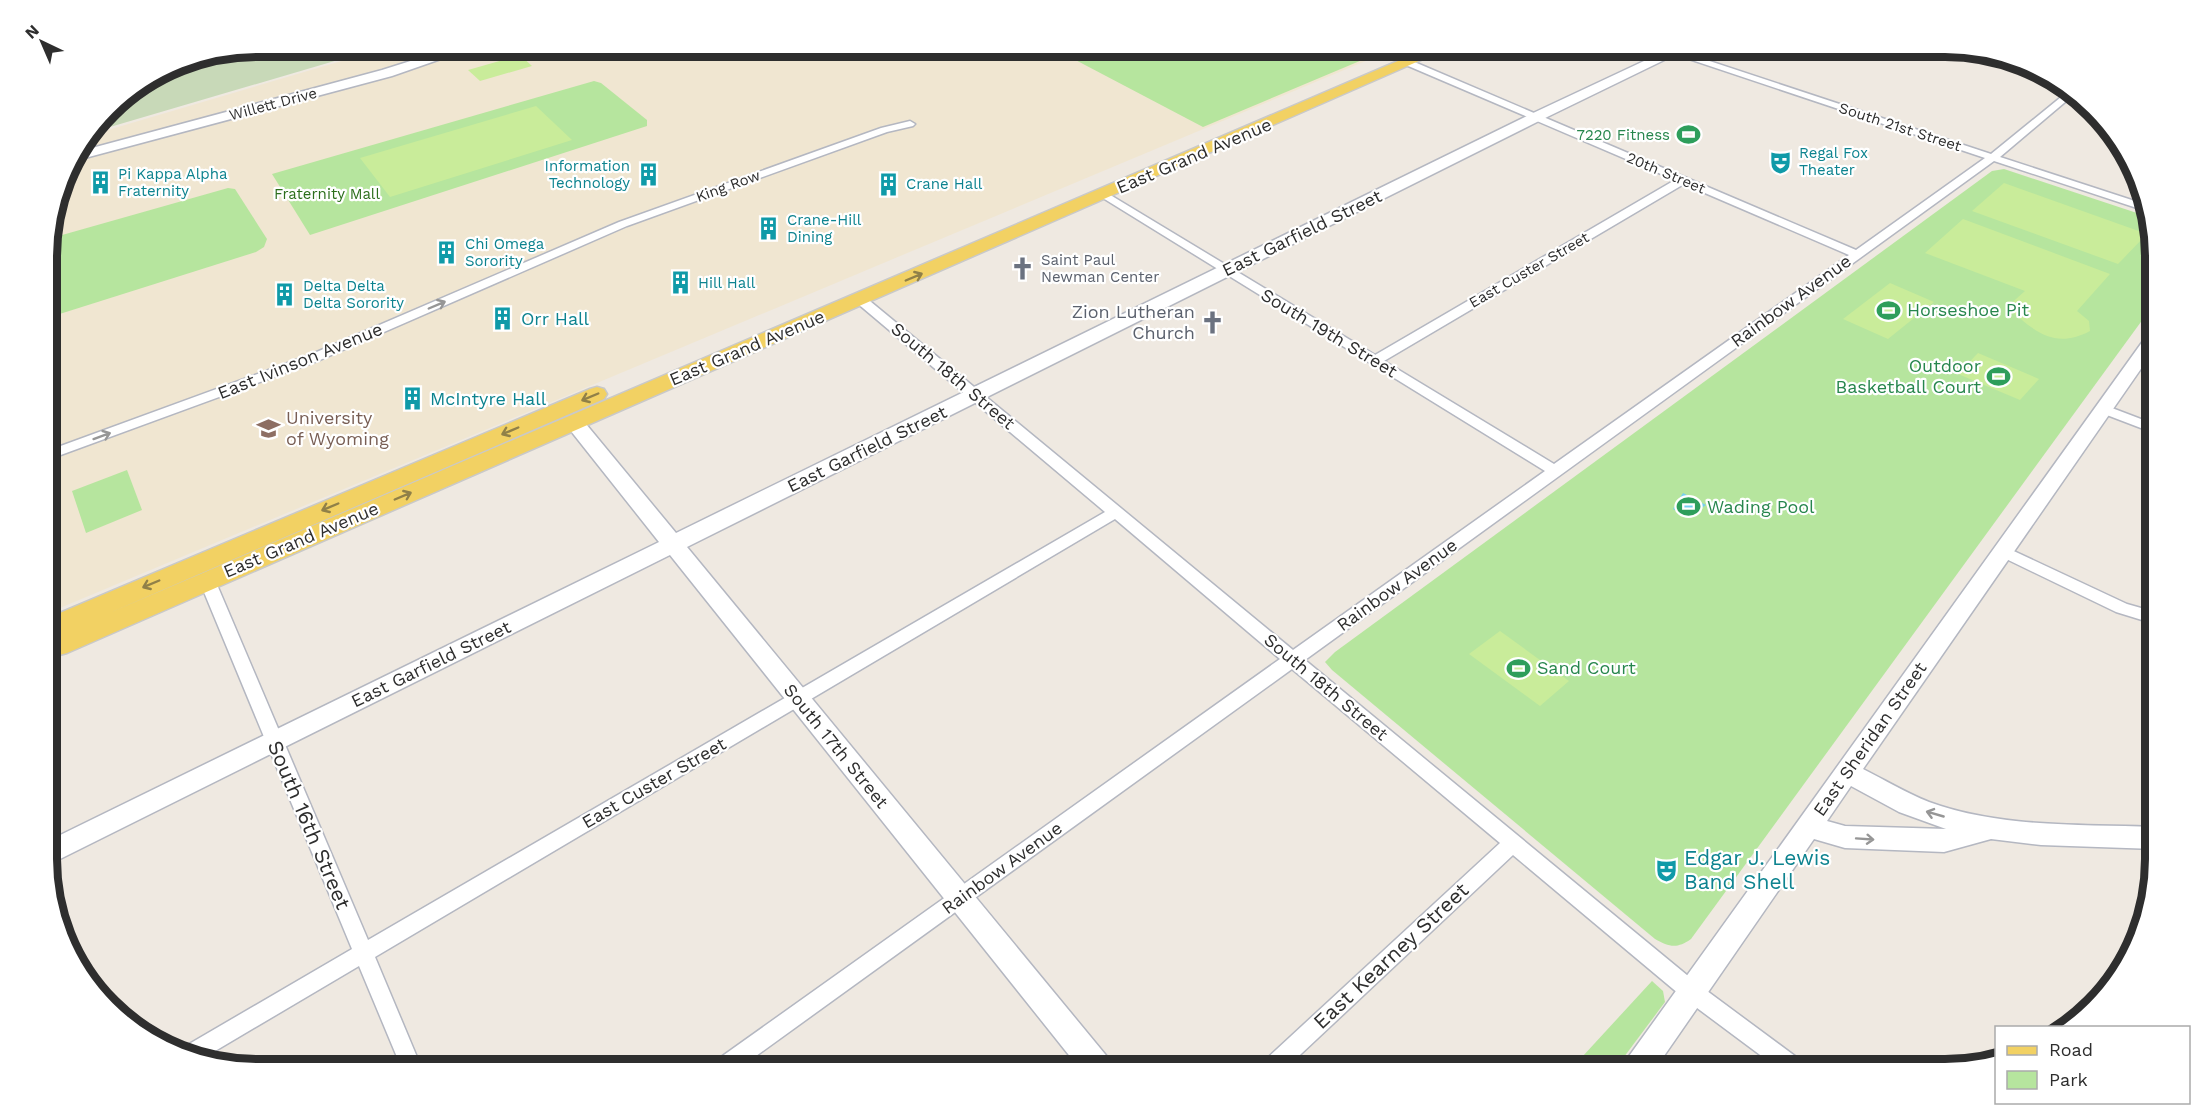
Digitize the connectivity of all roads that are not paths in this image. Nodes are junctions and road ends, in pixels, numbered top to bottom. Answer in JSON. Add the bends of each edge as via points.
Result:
{"nodes":[{"id":1,"x":437,"y":57,"type":"edge"},
{"id":2,"x":1408,"y":57,"type":"edge"},
{"id":3,"x":1409,"y":57,"type":"edge"},
{"id":4,"x":1417,"y":57,"type":"edge"},
{"id":5,"x":1665,"y":57,"type":"edge"},
{"id":6,"x":1700,"y":57,"type":"edge"},
{"id":7,"x":2065,"y":98,"type":"edge"},
{"id":8,"x":1536,"y":117,"type":"junction"},
{"id":9,"x":910,"y":124,"type":"dead end"},
{"id":10,"x":86,"y":154,"type":"edge"},
{"id":11,"x":1992,"y":158,"type":"junction"},
{"id":12,"x":1683,"y":180,"type":"junction"},
{"id":13,"x":1103,"y":195,"type":"junction"},
{"id":14,"x":2138,"y":206,"type":"edge"},
{"id":15,"x":1857,"y":254,"type":"junction"},
{"id":16,"x":549,"y":258,"type":"joint"},
{"id":17,"x":1227,"y":271,"type":"junction"},
{"id":18,"x":861,"y":300,"type":"junction"},
{"id":19,"x":2145,"y":351,"type":"edge"},
{"id":20,"x":1374,"y":361,"type":"junction"},
{"id":21,"x":976,"y":395,"type":"junction"},
{"id":22,"x":2104,"y":409,"type":"junction"},
{"id":23,"x":574,"y":422,"type":"junction"},
{"id":24,"x":2145,"y":425,"type":"edge"},
{"id":25,"x":57,"y":452,"type":"edge"},
{"id":26,"x":1555,"y":471,"type":"junction"},
{"id":27,"x":1116,"y":512,"type":"junction"},
{"id":28,"x":673,"y":544,"type":"junction"},
{"id":29,"x":2003,"y":551,"type":"junction"},
{"id":30,"x":207,"y":580,"type":"junction"},
{"id":31,"x":2145,"y":615,"type":"edge"},
{"id":32,"x":57,"y":625,"type":"edge"},
{"id":33,"x":57,"y":646,"type":"edge"},
{"id":34,"x":1293,"y":659,"type":"junction"},
{"id":35,"x":798,"y":698,"type":"junction"},
{"id":36,"x":274,"y":742,"type":"junction"},
{"id":37,"x":1847,"y":772,"type":"junction"},
{"id":38,"x":1808,"y":826,"type":"junction"},
{"id":39,"x":1992,"y":828,"type":"junction"},
{"id":40,"x":2145,"y":837,"type":"edge"},
{"id":41,"x":1513,"y":843,"type":"junction"},
{"id":42,"x":57,"y":850,"type":"edge"},
{"id":43,"x":959,"y":898,"type":"junction"},
{"id":44,"x":363,"y":954,"type":"junction"},
{"id":45,"x":1692,"y":992,"type":"junction"},
{"id":46,"x":198,"y":1050,"type":"edge"},
{"id":47,"x":407,"y":1059,"type":"edge"},
{"id":48,"x":735,"y":1059,"type":"edge"},
{"id":49,"x":1091,"y":1059,"type":"edge"},
{"id":50,"x":1281,"y":1059,"type":"edge"},
{"id":51,"x":1643,"y":1059,"type":"edge"},
{"id":52,"x":1782,"y":1059,"type":"edge"}],
"edges":[{"from":1,"to":10,"type":"street","name":"Willett Drive"},
{"from":2,"to":32,"type":"main road","name":"East Grand Avenue","one_way":true},
{"from":3,"to":13,"type":"main road","name":"East Grand Avenue"},
{"from":4,"to":8,"type":"street","name":"20th Street"},
{"from":5,"to":8,"type":"street","name":"East Garfield Street"},
{"from":6,"to":11,"type":"street","name":"South 21st Street"},
{"from":7,"to":11,"type":"street","name":"Rainbow Avenue"},
{"from":8,"to":12,"type":"street","name":"20th Street"},
{"from":8,"to":17,"type":"street","name":"East Garfield Street"},
{"from":9,"to":16,"type":"street","name":"King Row","via":[[623,224]]},
{"from":11,"to":14,"type":"street","name":"South 21st Street"},
{"from":11,"to":15,"type":"street","name":"Rainbow Avenue"},
{"from":12,"to":15,"type":"street","name":"20th Street"},
{"from":12,"to":20,"type":"street","name":"East Custer Street"},
{"from":13,"to":17,"type":"street","name":"South 19th Street"},
{"from":18,"to":13,"type":"main road","name":"East Grand Avenue","one_way":true},
{"from":15,"to":26,"type":"street","name":"Rainbow Avenue"},
{"from":25,"to":16,"type":"street","name":"East Ivinson Avenue","one_way":true,"via":[[316,357]]},
{"from":17,"to":20,"type":"street","name":"South 19th Street"},
{"from":17,"to":21,"type":"street","name":"East Garfield Street"},
{"from":18,"to":21,"type":"street","name":"South 18th Street"},
{"from":18,"to":23,"type":"main road","name":"East Grand Avenue"},
{"from":19,"to":22,"type":"street","name":"East Sheridan Street"},
{"from":20,"to":26,"type":"street","name":"South 19th Street"},
{"from":21,"to":27,"type":"street","name":"South 18th Street"},
{"from":21,"to":28,"type":"street","name":"East Garfield Street"},
{"from":22,"to":24,"type":"street"},
{"from":22,"to":29,"type":"street","name":"East Sheridan Street"},
{"from":23,"to":28,"type":"street","name":"South 17th Street"},
{"from":30,"to":23,"type":"main road","name":"East Grand Avenue","one_way":true},
{"from":26,"to":34,"type":"street","name":"Rainbow Avenue"},
{"from":27,"to":34,"type":"street","name":"South 18th Street"},
{"from":27,"to":35,"type":"street","name":"East Custer Street"},
{"from":28,"to":35,"type":"street","name":"South 17th Street"},
{"from":28,"to":36,"type":"street","name":"East Garfield Street"},
{"from":29,"to":31,"type":"street","via":[[2122,608]]},
{"from":29,"to":37,"type":"street","name":"East Sheridan Street"},
{"from":30,"to":33,"type":"main road","name":"East Grand Avenue"},
{"from":30,"to":36,"type":"street","name":"South 16th Street"},
{"from":34,"to":41,"type":"street","name":"South 18th Street"},
{"from":34,"to":43,"type":"street","name":"Rainbow Avenue"},
{"from":35,"to":43,"type":"street","name":"South 17th Street"},
{"from":35,"to":44,"type":"street","name":"East Custer Street"},
{"from":36,"to":42,"type":"street","name":"East Garfield Street"},
{"from":36,"to":44,"type":"street","name":"South 16th Street"},
{"from":37,"to":38,"type":"street","name":"East Sheridan Street"},
{"from":39,"to":37,"type":"street","one_way":true,"via":[[1930,813]]},
{"from":38,"to":39,"type":"street","one_way":true,"via":[[1845,837],[1944,841]]},
{"from":38,"to":45,"type":"street","name":"East Sheridan Street"},
{"from":39,"to":40,"type":"street"},
{"from":41,"to":45,"type":"street","name":"South 18th Street"},
{"from":41,"to":50,"type":"street","name":"East Kearney Street"},
{"from":43,"to":48,"type":"street","name":"Rainbow Avenue"},
{"from":43,"to":49,"type":"street","name":"South 17th Street"},
{"from":44,"to":46,"type":"street","name":"East Custer Street"},
{"from":44,"to":47,"type":"street","name":"South 16th Street"},
{"from":45,"to":51,"type":"street","name":"East Sheridan Street"},
{"from":45,"to":52,"type":"street","name":"South 18th Street"}]}
